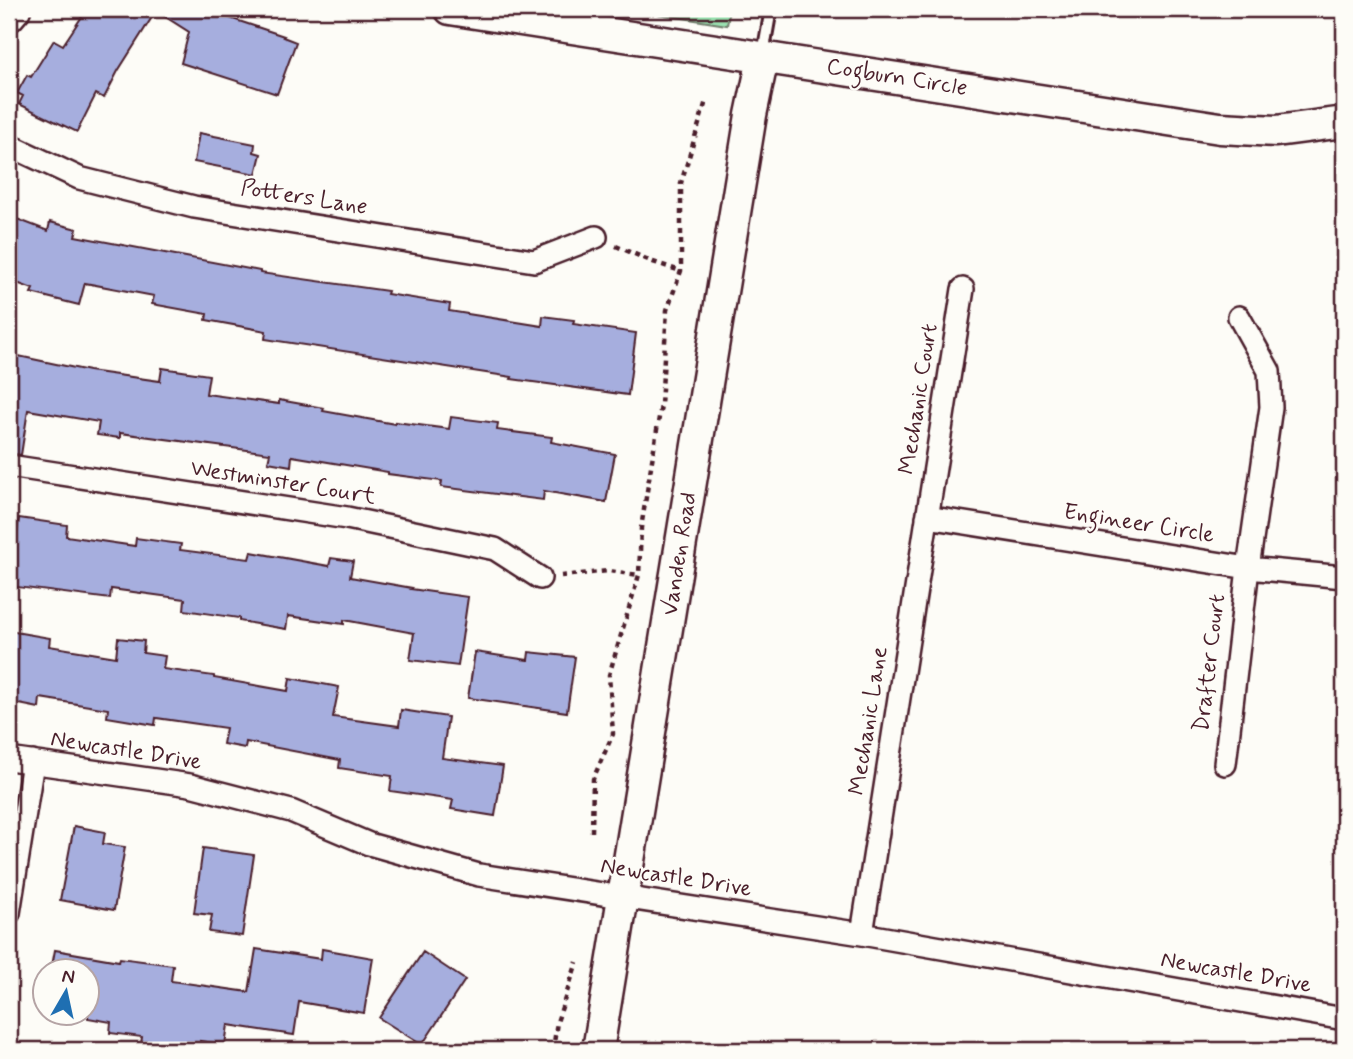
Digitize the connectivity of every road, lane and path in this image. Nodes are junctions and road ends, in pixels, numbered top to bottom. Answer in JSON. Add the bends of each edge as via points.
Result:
{"nodes":[{"id":1,"x":15,"y":9,"type":"edge"},
{"id":2,"x":450,"y":9,"type":"edge"},
{"id":3,"x":771,"y":9,"type":"edge"},
{"id":4,"x":9,"y":16,"type":"edge"},
{"id":5,"x":763,"y":58,"type":"junction"},
{"id":6,"x":706,"y":101,"type":"dead end"},
{"id":7,"x":1344,"y":122,"type":"edge"},
{"id":8,"x":9,"y":145,"type":"edge"},
{"id":9,"x":596,"y":237,"type":"joint"},
{"id":10,"x":681,"y":271,"type":"junction"},
{"id":11,"x":963,"y":289,"type":"dead end"},
{"id":12,"x":1240,"y":317,"type":"dead end"},
{"id":13,"x":9,"y":466,"type":"edge"},
{"id":14,"x":927,"y":517,"type":"junction"},
{"id":15,"x":1248,"y":568,"type":"junction"},
{"id":16,"x":639,"y":575,"type":"junction"},
{"id":17,"x":1344,"y":577,"type":"edge"},
{"id":18,"x":540,"y":578,"type":"joint"},
{"id":19,"x":9,"y":759,"type":"edge"},
{"id":20,"x":33,"y":762,"type":"junction"},
{"id":21,"x":1225,"y":764,"type":"dead end"},
{"id":22,"x":592,"y":832,"type":"dead end"},
{"id":23,"x":625,"y":896,"type":"junction"},
{"id":24,"x":9,"y":913,"type":"edge"},
{"id":25,"x":862,"y":934,"type":"junction"},
{"id":26,"x":577,"y":961,"type":"dead end"},
{"id":27,"x":1344,"y":1019,"type":"edge"},
{"id":28,"x":554,"y":1050,"type":"edge"},
{"id":29,"x":598,"y":1050,"type":"edge"}],
"edges":[{"from":1,"to":4,"type":"street"},
{"from":2,"to":5,"type":"street","name":"Cogburn Circle"},
{"from":3,"to":5,"type":"lane"},
{"from":5,"to":7,"type":"street","name":"Cogburn Circle","via":[[1220,128],[1276,131]]},
{"from":5,"to":23,"type":"street","name":"Vanden Road"},
{"from":6,"to":10,"type":"path","via":[[681,183]]},
{"from":8,"to":9,"type":"street","name":"Potters Lane","via":[[79,178],[194,207],[534,261]]},
{"from":9,"to":10,"type":"path"},
{"from":10,"to":16,"type":"path","via":[[667,310],[661,405],[641,528]]},
{"from":11,"to":14,"type":"street","name":"Mechanic Court"},
{"from":12,"to":15,"type":"street","name":"Drafter Court","via":[[1269,371],[1270,407]]},
{"from":13,"to":18,"type":"street","name":"Westminster Court","via":[[348,518],[495,549]]},
{"from":14,"to":15,"type":"street","name":"Engineer Circle"},
{"from":14,"to":25,"type":"street","name":"Mechanic Lane"},
{"from":15,"to":17,"type":"street","name":"Engineer Circle"},
{"from":15,"to":21,"type":"street","name":"Drafter Court"},
{"from":16,"to":18,"type":"path","via":[[609,571]]},
{"from":16,"to":22,"type":"path","via":[[608,675],[613,734],[593,779]]},
{"from":19,"to":20,"type":"street","name":"Newcastle Drive"},
{"from":20,"to":23,"type":"street","name":"Newcastle Drive","via":[[190,785],[291,811],[369,844],[479,875]]},
{"from":20,"to":24,"type":"street"},
{"from":23,"to":25,"type":"street","name":"Newcastle Drive"},
{"from":23,"to":29,"type":"street","name":"Vanden Road"},
{"from":25,"to":27,"type":"street","name":"Newcastle Drive"},
{"from":26,"to":28,"type":"path","via":[[557,1022]]}]}
